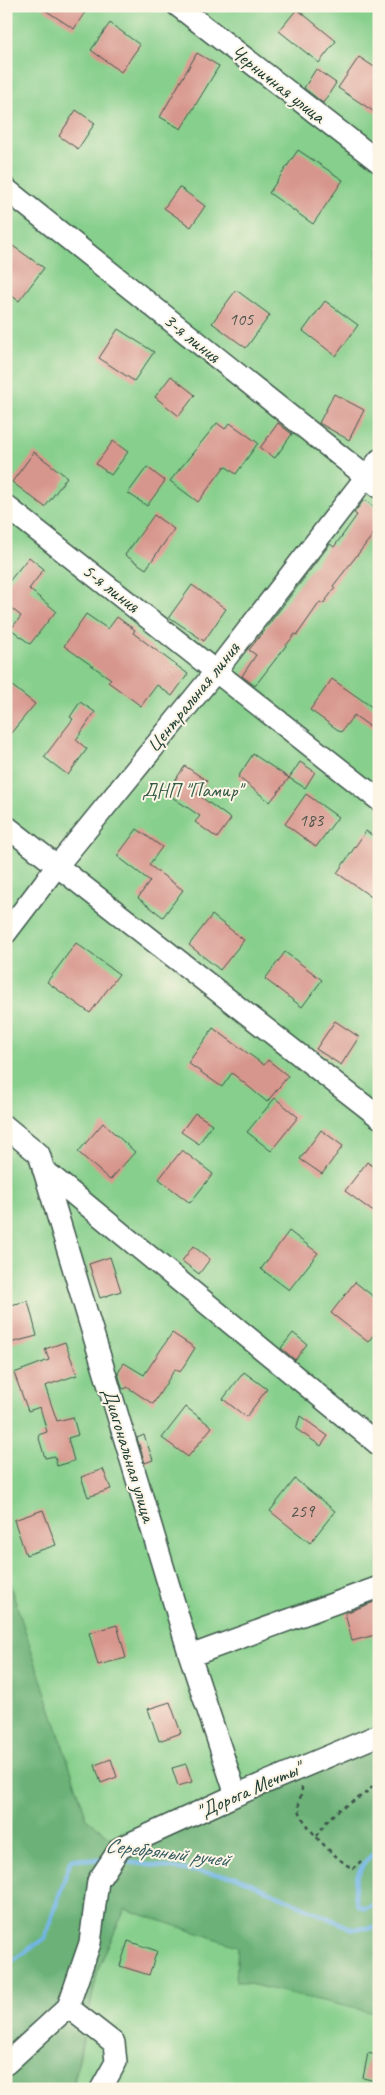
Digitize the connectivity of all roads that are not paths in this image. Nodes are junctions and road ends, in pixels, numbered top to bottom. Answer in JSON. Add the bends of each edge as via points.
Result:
{"nodes":[{"id":1,"x":178,"y":6,"type":"edge"},
{"id":2,"x":379,"y":162,"type":"edge"},
{"id":3,"x":6,"y":189,"type":"edge"},
{"id":4,"x":379,"y":460,"type":"edge"},
{"id":5,"x":372,"y":482,"type":"edge"},
{"id":6,"x":6,"y":506,"type":"edge"},
{"id":7,"x":216,"y":671,"type":"junction"},
{"id":8,"x":379,"y":800,"type":"edge"},
{"id":9,"x":6,"y":826,"type":"edge"},
{"id":10,"x":57,"y":866,"type":"junction"},
{"id":11,"x":6,"y":933,"type":"edge"},
{"id":12,"x":379,"y":1117,"type":"edge"},
{"id":13,"x":6,"y":1127,"type":"edge"},
{"id":14,"x":43,"y":1169,"type":"junction"},
{"id":15,"x":379,"y":1445,"type":"edge"},
{"id":16,"x":379,"y":1587,"type":"edge"},
{"id":17,"x":190,"y":1656,"type":"junction"},
{"id":18,"x":379,"y":1735,"type":"edge"},
{"id":19,"x":236,"y":1795,"type":"junction"},
{"id":20,"x":68,"y":2007,"type":"junction"},
{"id":21,"x":6,"y":2064,"type":"edge"},
{"id":22,"x":101,"y":2089,"type":"edge"}],
"edges":[{"from":1,"to":2,"type":"street","name":"Черничная улица"},
{"from":3,"to":5,"type":"street","name":"3-я линия"},
{"from":4,"to":5,"type":"street","name":"Центральная линия"},
{"from":5,"to":7,"type":"street","name":"Центральная линия"},
{"from":6,"to":7,"type":"street","name":"5-я линия"},
{"from":7,"to":8,"type":"street","name":"5-я линия"},
{"from":7,"to":10,"type":"street","name":"Центральная линия"},
{"from":9,"to":10,"type":"street"},
{"from":10,"to":11,"type":"street","name":"Центральная линия"},
{"from":10,"to":12,"type":"street"},
{"from":13,"to":14,"type":"street","name":"Диагональная улица","via":[[39,1154]]},
{"from":14,"to":15,"type":"street"},
{"from":14,"to":17,"type":"street","name":"Диагональная улица"},
{"from":16,"to":17,"type":"street"},
{"from":17,"to":19,"type":"street","name":"Диагональная улица"},
{"from":18,"to":19,"type":"street","name":"\"Дорога Мечты''"},
{"from":19,"to":20,"type":"street","name":"\"Дорога Мечты''","via":[[120,1848],[98,1881],[90,1943]]},
{"from":20,"to":21,"type":"street"},
{"from":20,"to":22,"type":"street","via":[[114,2043],[116,2062]]}]}
